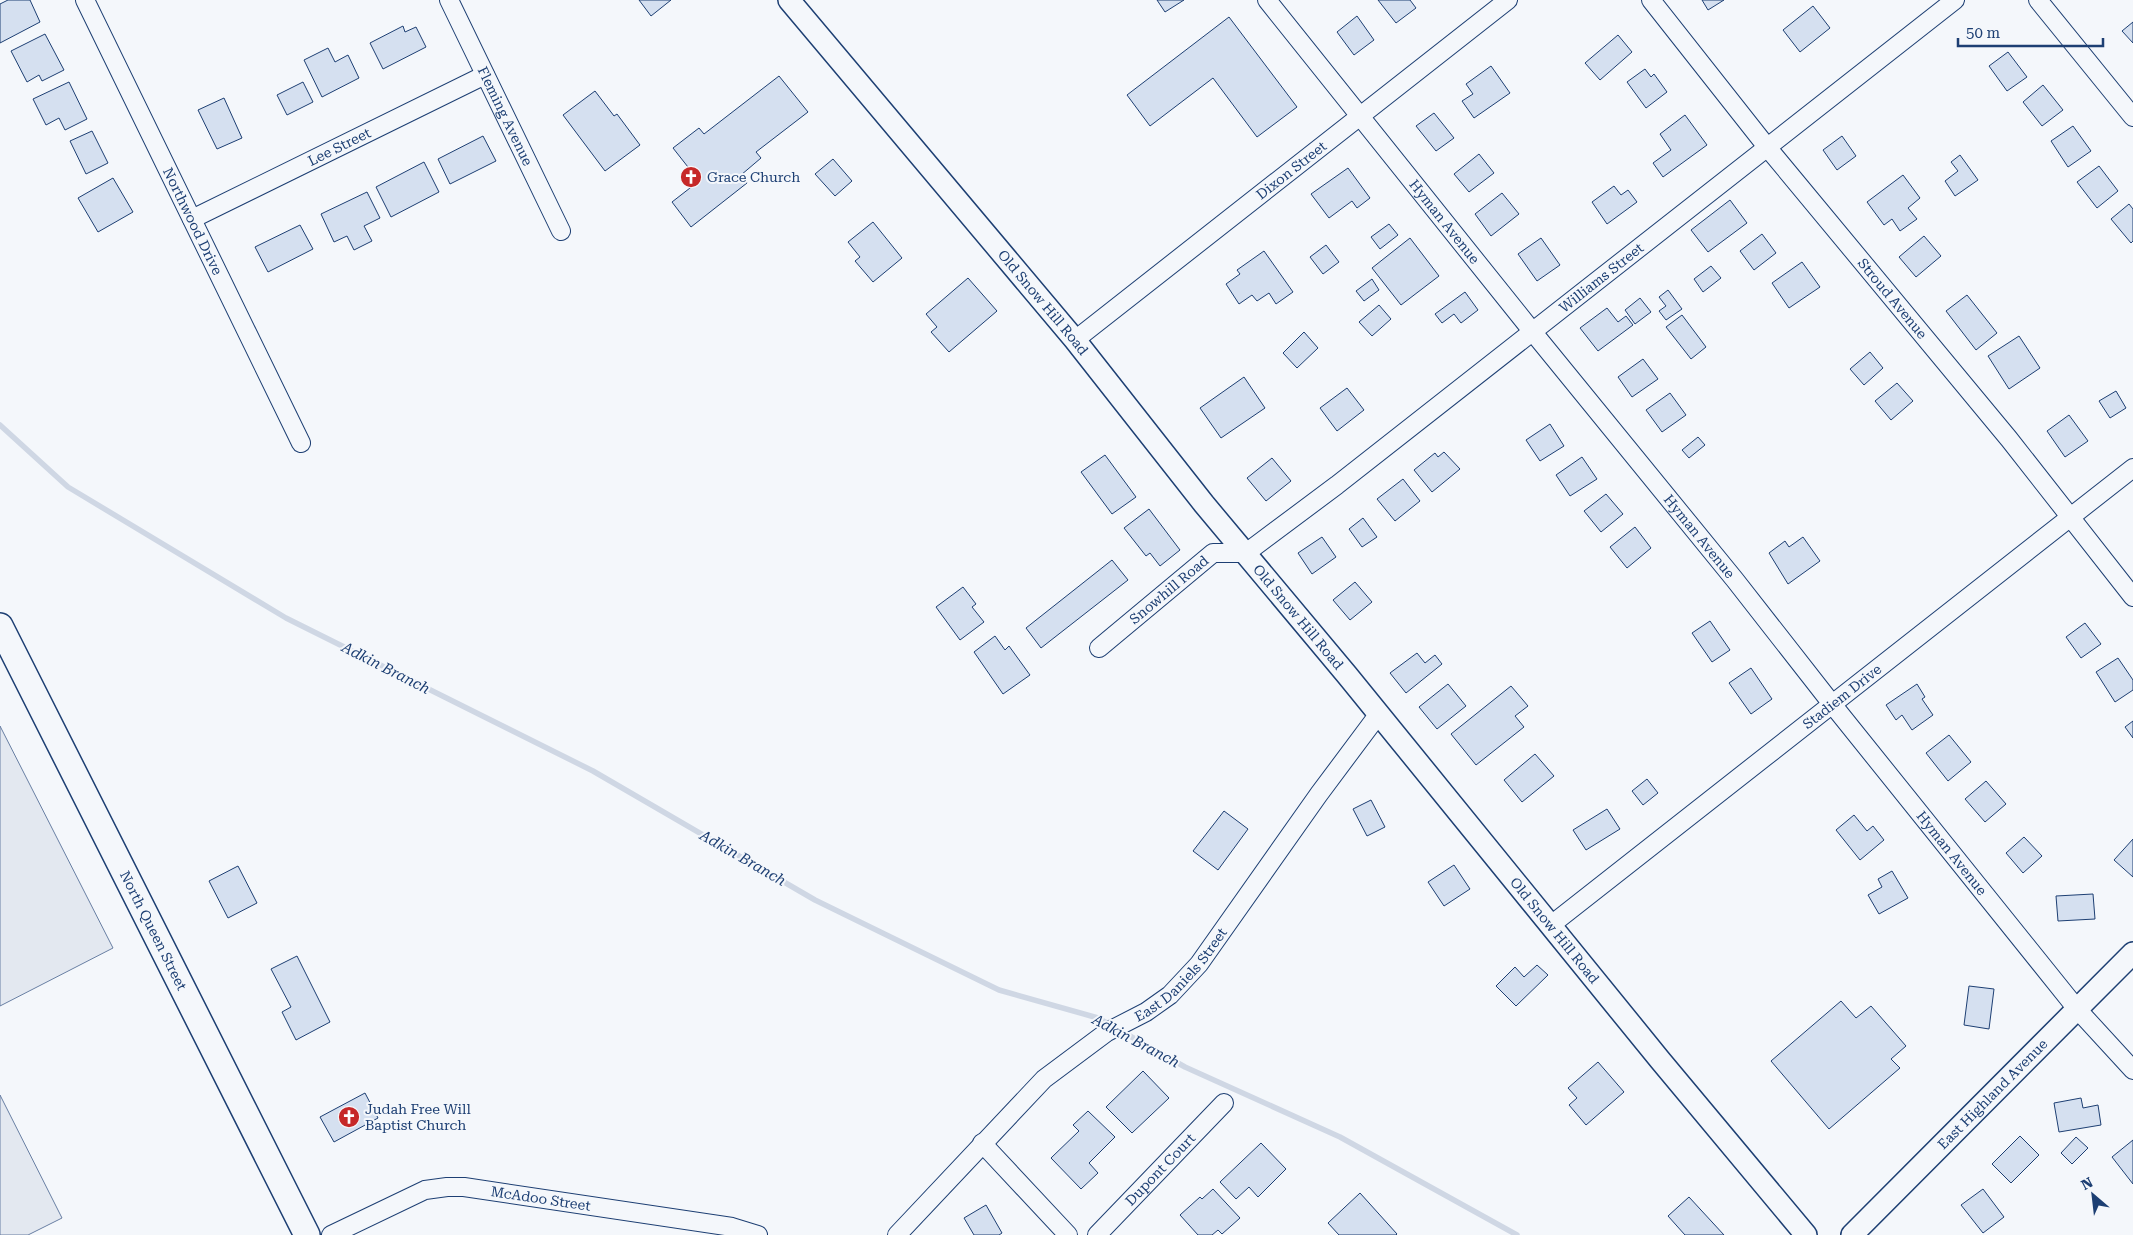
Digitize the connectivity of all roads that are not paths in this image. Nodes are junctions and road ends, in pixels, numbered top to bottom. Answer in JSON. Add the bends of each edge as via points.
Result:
{"nodes":[{"id":1,"x":85,"y":0,"type":"edge"},
{"id":2,"x":449,"y":0,"type":"edge"},
{"id":3,"x":789,"y":0,"type":"edge"},
{"id":4,"x":1267,"y":0,"type":"edge"},
{"id":5,"x":1508,"y":0,"type":"edge"},
{"id":6,"x":1651,"y":0,"type":"edge"},
{"id":7,"x":1955,"y":0,"type":"edge"},
{"id":8,"x":2038,"y":0,"type":"edge"},
{"id":9,"x":485,"y":74,"type":"junction"},
{"id":10,"x":1360,"y":116,"type":"junction"},
{"id":11,"x":2133,"y":117,"type":"edge"},
{"id":12,"x":1767,"y":147,"type":"junction"},
{"id":13,"x":192,"y":219,"type":"junction"},
{"id":14,"x":561,"y":231,"type":"dead end"},
{"id":15,"x":1532,"y":332,"type":"junction"},
{"id":16,"x":1075,"y":340,"type":"junction"},
{"id":17,"x":301,"y":443,"type":"dead end"},
{"id":18,"x":2133,"y":468,"type":"edge"},
{"id":19,"x":2070,"y":519,"type":"junction"},
{"id":20,"x":1246,"y":553,"type":"junction"},
{"id":21,"x":2133,"y":597,"type":"edge"},
{"id":22,"x":0,"y":626,"type":"edge"},
{"id":23,"x":1099,"y":648,"type":"dead end"},
{"id":24,"x":1832,"y":704,"type":"junction"},
{"id":25,"x":1378,"y":714,"type":"junction"},
{"id":26,"x":1551,"y":925,"type":"junction"},
{"id":27,"x":2133,"y":953,"type":"edge"},
{"id":28,"x":2077,"y":1009,"type":"junction"},
{"id":29,"x":2133,"y":1070,"type":"edge"},
{"id":30,"x":1224,"y":1104,"type":"dead end"},
{"id":31,"x":982,"y":1143,"type":"junction"},
{"id":32,"x":307,"y":1235,"type":"edge"},
{"id":33,"x":331,"y":1235,"type":"edge"},
{"id":34,"x":758,"y":1235,"type":"edge"},
{"id":35,"x":897,"y":1235,"type":"edge"},
{"id":36,"x":1068,"y":1235,"type":"edge"},
{"id":37,"x":1097,"y":1235,"type":"edge"},
{"id":38,"x":1806,"y":1235,"type":"edge"},
{"id":39,"x":1852,"y":1235,"type":"edge"}],
"edges":[{"from":1,"to":13,"type":"street","name":"Northwood Drive"},
{"from":2,"to":9,"type":"street","name":"Fleming Avenue"},
{"from":3,"to":16,"type":"street","name":"Old Snow Hill Road"},
{"from":4,"to":10,"type":"street","name":"Hyman Avenue"},
{"from":5,"to":10,"type":"street","name":"Dixon Street"},
{"from":6,"to":12,"type":"street","name":"Stroud Avenue"},
{"from":7,"to":12,"type":"street","name":"Williams Street"},
{"from":8,"to":11,"type":"street"},
{"from":9,"to":13,"type":"street","name":"Lee Street"},
{"from":9,"to":14,"type":"street","name":"Fleming Avenue"},
{"from":10,"to":15,"type":"street","name":"Hyman Avenue"},
{"from":10,"to":16,"type":"street","name":"Dixon Street"},
{"from":12,"to":15,"type":"street","name":"Williams Street"},
{"from":12,"to":19,"type":"street","name":"Stroud Avenue","via":[[2009,439]]},
{"from":13,"to":17,"type":"street","name":"Northwood Drive"},
{"from":15,"to":20,"type":"street","name":"Williams Street"},
{"from":15,"to":24,"type":"street","name":"Hyman Avenue","via":[[1736,580]]},
{"from":16,"to":20,"type":"street","name":"Old Snow Hill Road"},
{"from":18,"to":19,"type":"street","name":"Stadiem Drive"},
{"from":19,"to":21,"type":"street","name":"Stroud Avenue"},
{"from":19,"to":24,"type":"street","name":"Stadiem Drive"},
{"from":20,"to":23,"type":"street","name":"Snowhill Road","via":[[1213,553]]},
{"from":20,"to":25,"type":"street","name":"Old Snow Hill Road"},
{"from":22,"to":32,"type":"main road","name":"North Queen Street"},
{"from":24,"to":26,"type":"street","name":"Stadiem Drive"},
{"from":24,"to":28,"type":"street","name":"Hyman Avenue"},
{"from":25,"to":26,"type":"street","name":"Old Snow Hill Road"},
{"from":25,"to":31,"type":"street","name":"East Daniels Street","via":[[1184,982],[1146,1012],[1107,1032],[1044,1079]]},
{"from":26,"to":38,"type":"street","name":"Old Snow Hill Road"},
{"from":27,"to":28,"type":"street","name":"East Highland Avenue"},
{"from":28,"to":29,"type":"street","name":"Hyman Avenue"},
{"from":28,"to":39,"type":"street","name":"East Highland Avenue"},
{"from":30,"to":37,"type":"street","name":"Dupont Court"},
{"from":31,"to":35,"type":"street","name":"East Daniels Street"},
{"from":31,"to":36,"type":"street"},
{"from":33,"to":34,"type":"street","name":"McAdoo Street","via":[[425,1190],[464,1187],[732,1227]]}]}
